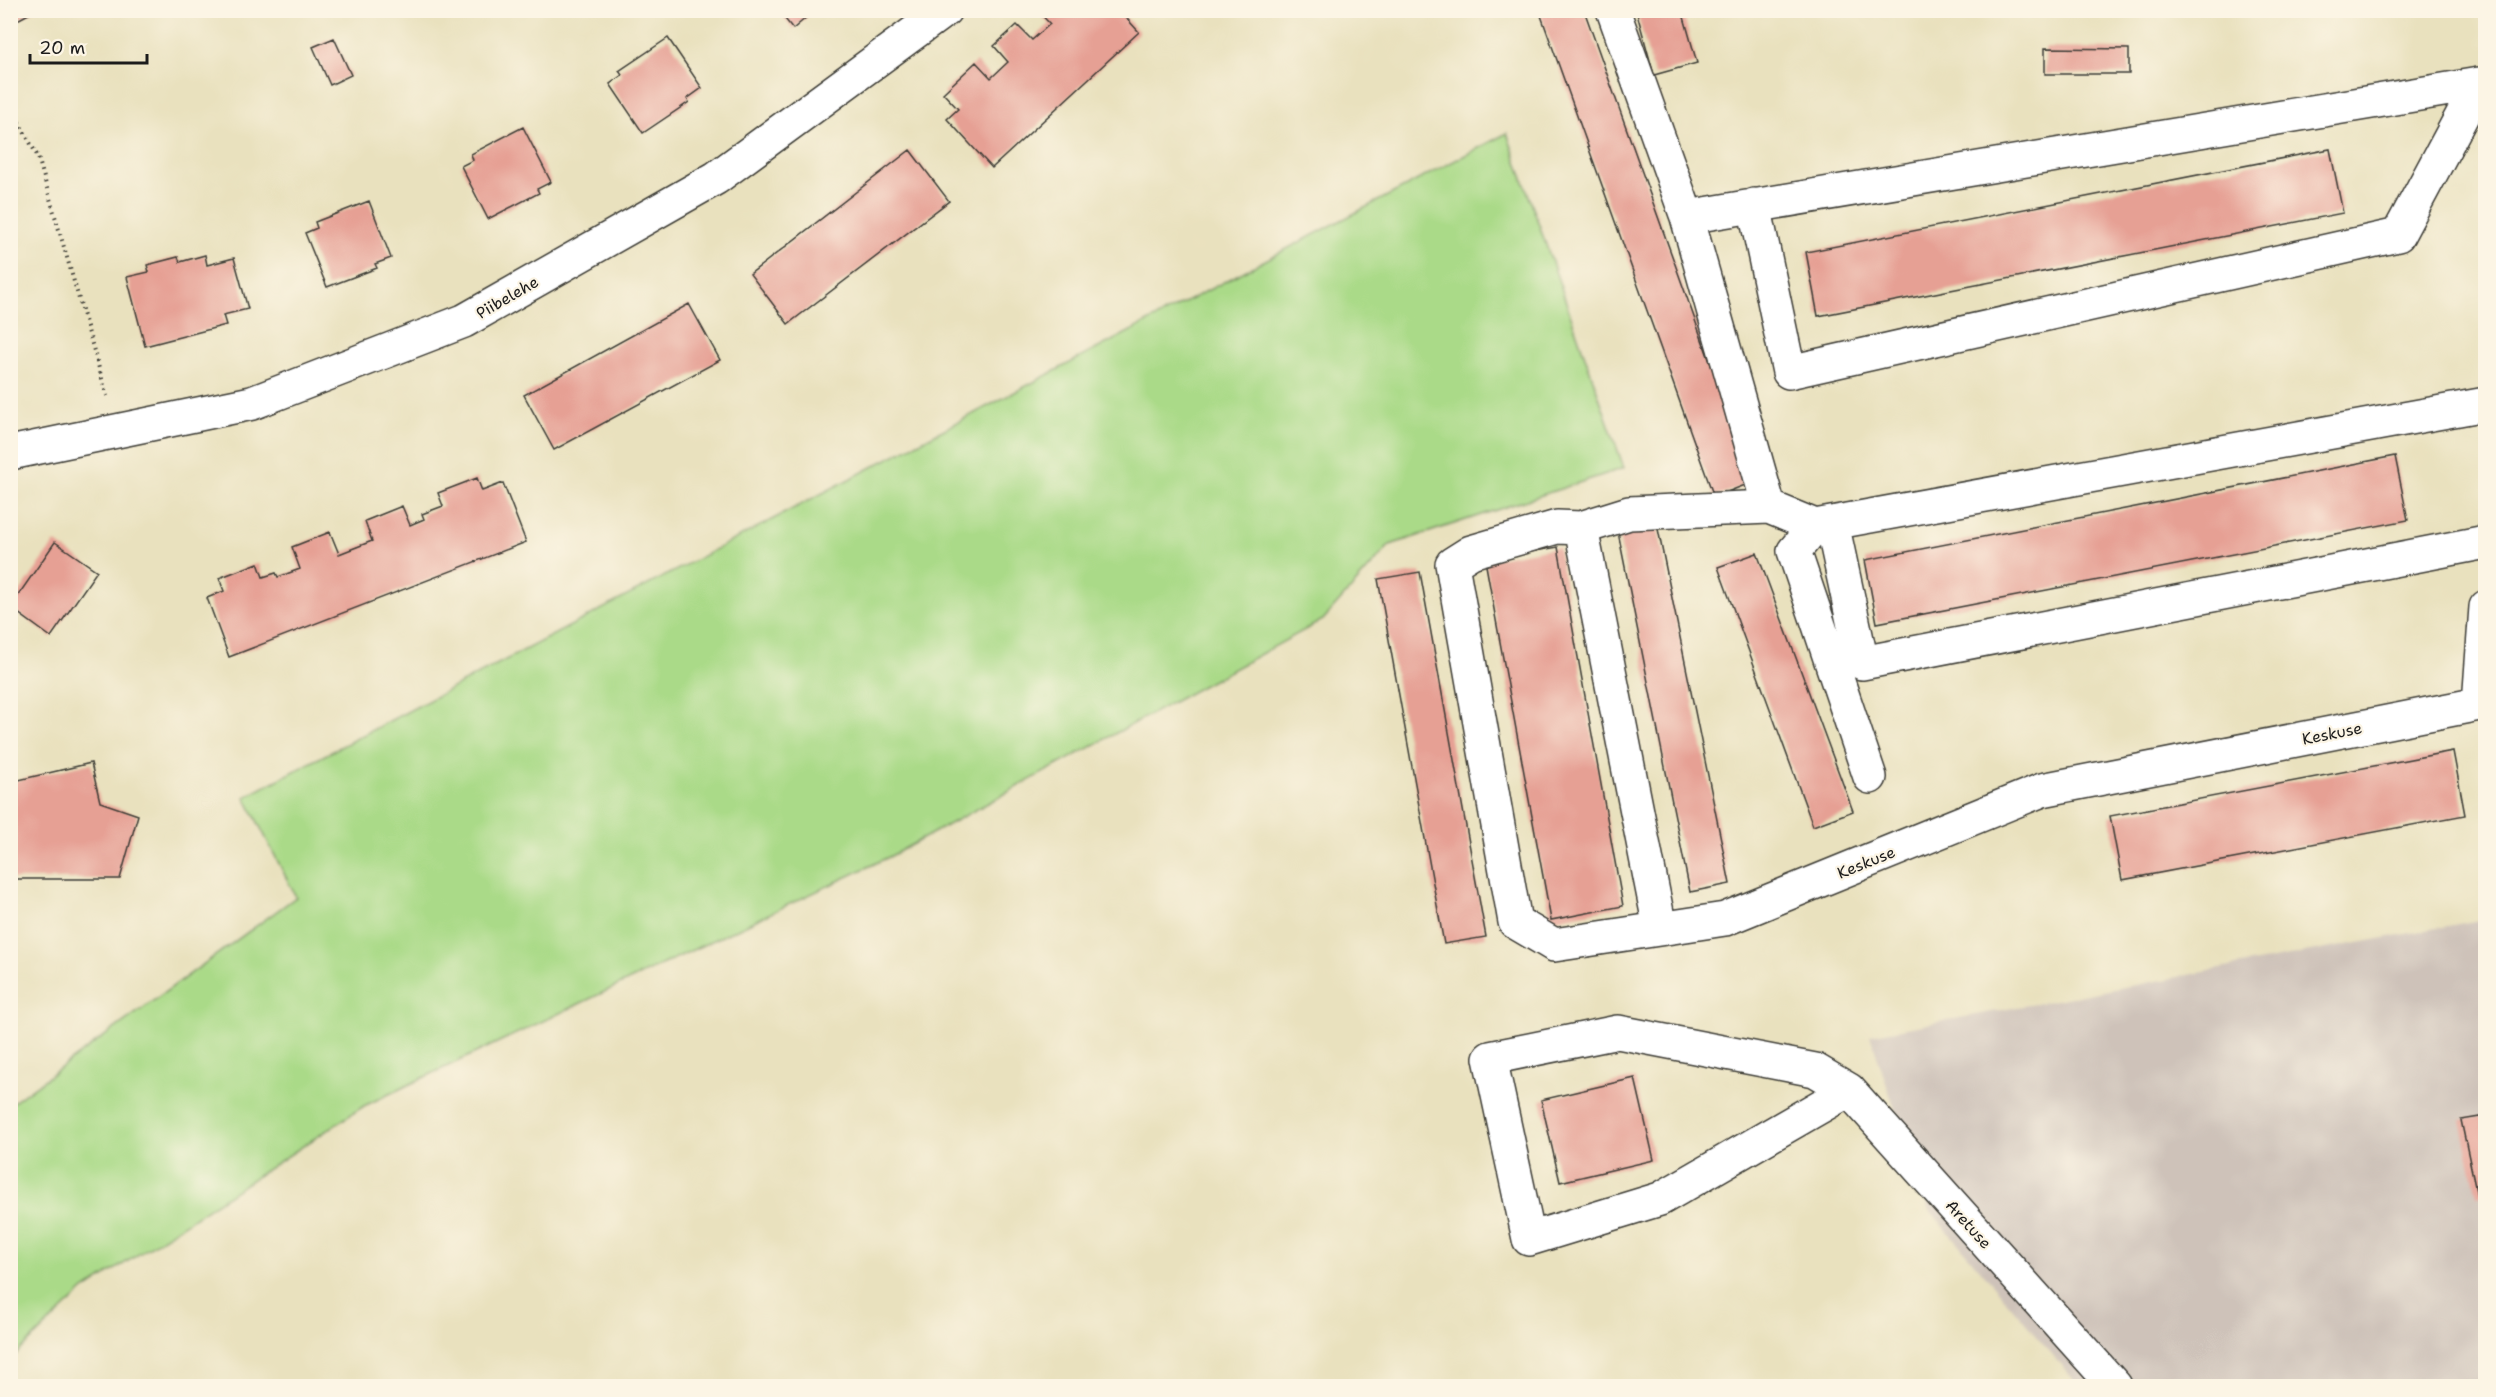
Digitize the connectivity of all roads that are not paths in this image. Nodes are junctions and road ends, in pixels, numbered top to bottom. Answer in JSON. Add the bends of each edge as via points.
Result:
{"nodes":[{"id":1,"x":945,"y":10,"type":"edge"},
{"id":2,"x":1613,"y":10,"type":"edge"},
{"id":3,"x":2482,"y":85,"type":"edge"},
{"id":4,"x":1754,"y":205,"type":"junction"},
{"id":5,"x":1687,"y":217,"type":"junction"},
{"id":6,"x":2486,"y":404,"type":"edge"},
{"id":7,"x":10,"y":453,"type":"edge"},
{"id":8,"x":1769,"y":507,"type":"junction"},
{"id":9,"x":1824,"y":525,"type":"junction"},
{"id":10,"x":1581,"y":528,"type":"junction"},
{"id":11,"x":2486,"y":542,"type":"edge"},
{"id":12,"x":2486,"y":607,"type":"edge"},
{"id":13,"x":1870,"y":777,"type":"dead end"},
{"id":14,"x":1660,"y":928,"type":"junction"},
{"id":15,"x":1848,"y":1090,"type":"junction"},
{"id":16,"x":2115,"y":1386,"type":"edge"}],
"edges":[{"from":1,"to":7,"type":"street","name":"Piibelehe","via":[[716,178],[464,321],[252,403]]},
{"from":2,"to":5,"type":"street"},
{"from":3,"to":4,"type":"street"},
{"from":3,"to":4,"type":"street","via":[[2398,235],[1789,372]]},
{"from":4,"to":5,"type":"street"},
{"from":5,"to":8,"type":"street"},
{"from":6,"to":9,"type":"street"},
{"from":8,"to":9,"type":"street"},
{"from":8,"to":10,"type":"street","via":[[1629,513]]},
{"from":9,"to":11,"type":"street","via":[[1862,663]]},
{"from":9,"to":13,"type":"street","via":[[1794,551]]},
{"from":10,"to":14,"type":"street"},
{"from":10,"to":14,"type":"street","name":"Keskuse","via":[[1557,527],[1471,552],[1452,564],[1515,922],[1554,945]]},
{"from":12,"to":14,"type":"street","name":"Keskuse","via":[[2479,704],[2042,790],[1725,919]]},
{"from":15,"to":15,"type":"street","name":"Aretuse","via":[[1815,1070],[1618,1032],[1490,1059],[1530,1239],[1660,1199]]},
{"from":15,"to":16,"type":"street","name":"Aretuse"}]}
